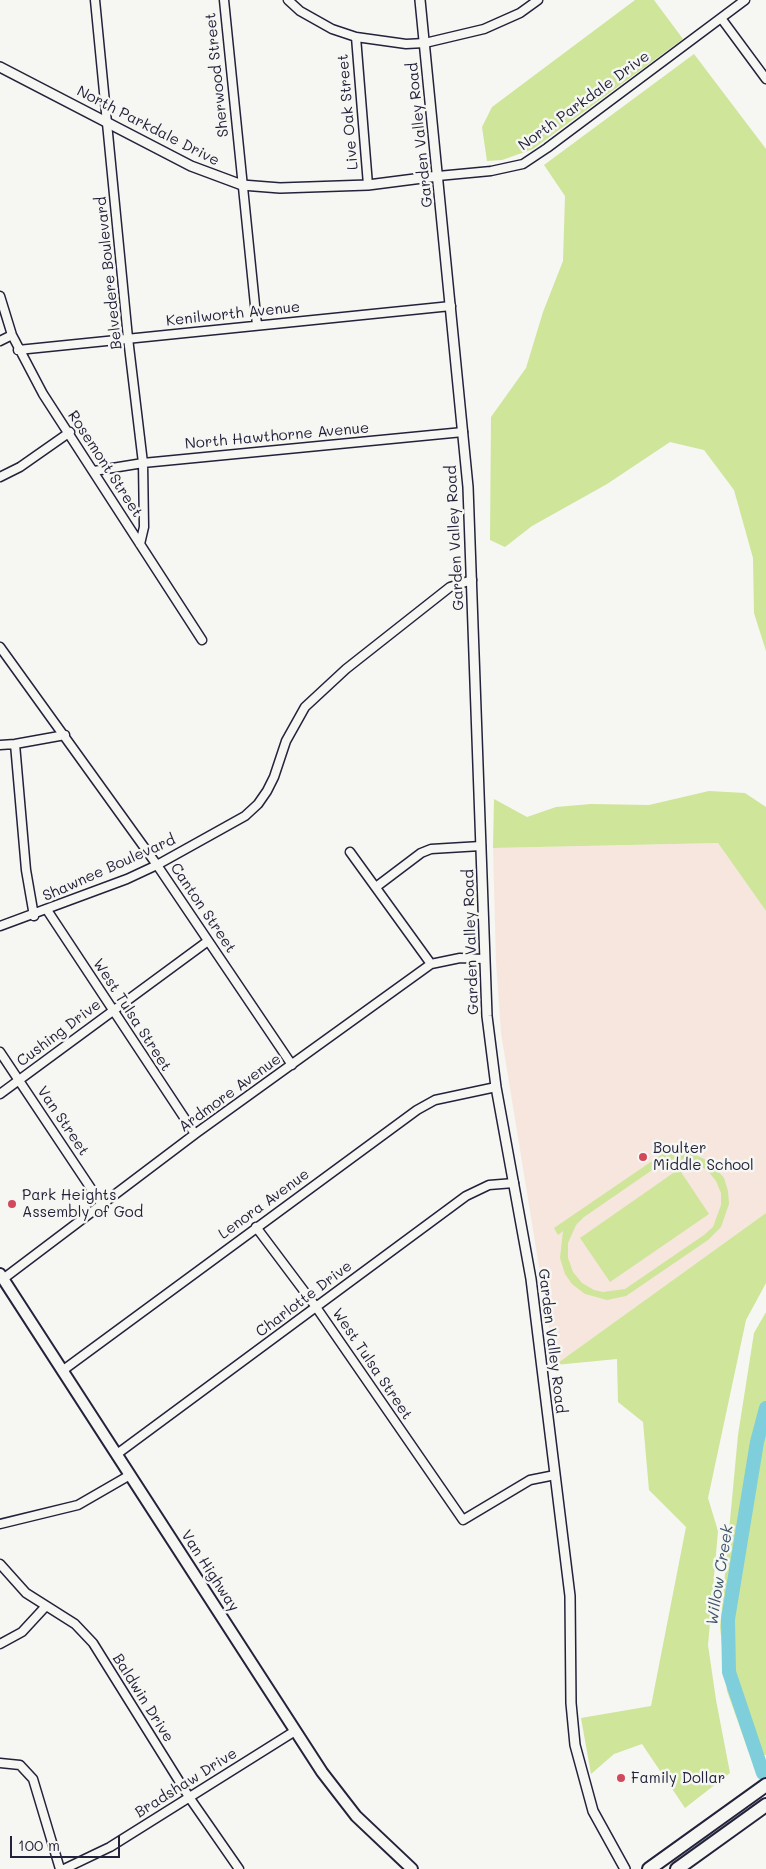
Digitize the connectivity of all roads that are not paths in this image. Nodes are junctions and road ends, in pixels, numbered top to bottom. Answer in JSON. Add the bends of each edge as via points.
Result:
{"nodes":[{"id":1,"x":95,"y":0,"type":"edge"},
{"id":2,"x":224,"y":0,"type":"edge"},
{"id":3,"x":288,"y":0,"type":"edge"},
{"id":4,"x":420,"y":0,"type":"edge"},
{"id":5,"x":538,"y":0,"type":"edge"},
{"id":6,"x":744,"y":0,"type":"edge"},
{"id":7,"x":721,"y":18,"type":"junction"},
{"id":8,"x":356,"y":37,"type":"junction"},
{"id":9,"x":425,"y":43,"type":"junction"},
{"id":10,"x":0,"y":66,"type":"edge"},
{"id":11,"x":766,"y":79,"type":"edge"},
{"id":12,"x":108,"y":122,"type":"junction"},
{"id":13,"x":438,"y":176,"type":"junction"},
{"id":14,"x":368,"y":184,"type":"junction"},
{"id":15,"x":242,"y":185,"type":"junction"},
{"id":16,"x":0,"y":296,"type":"edge"},
{"id":17,"x":451,"y":306,"type":"junction"},
{"id":18,"x":256,"y":325,"type":"junction"},
{"id":19,"x":12,"y":335,"type":"junction"},
{"id":20,"x":128,"y":338,"type":"junction"},
{"id":21,"x":0,"y":341,"type":"edge"},
{"id":22,"x":18,"y":350,"type":"junction"},
{"id":23,"x":70,"y":432,"type":"junction"},
{"id":24,"x":463,"y":432,"type":"junction"},
{"id":25,"x":143,"y":462,"type":"junction"},
{"id":26,"x":94,"y":471,"type":"junction"},
{"id":27,"x":0,"y":477,"type":"edge"},
{"id":28,"x":140,"y":544,"type":"junction"},
{"id":29,"x":472,"y":580,"type":"junction"},
{"id":30,"x":202,"y":640,"type":"dead end"},
{"id":31,"x":0,"y":647,"type":"edge"},
{"id":32,"x":65,"y":735,"type":"junction"},
{"id":33,"x":15,"y":744,"type":"junction"},
{"id":34,"x":0,"y":745,"type":"edge"},
{"id":35,"x":481,"y":846,"type":"junction"},
{"id":36,"x":350,"y":852,"type":"dead end"},
{"id":37,"x":157,"y":865,"type":"junction"},
{"id":38,"x":376,"y":887,"type":"junction"},
{"id":39,"x":47,"y":910,"type":"junction"},
{"id":40,"x":34,"y":916,"type":"junction"},
{"id":41,"x":0,"y":926,"type":"edge"},
{"id":42,"x":208,"y":941,"type":"junction"},
{"id":43,"x":484,"y":959,"type":"junction"},
{"id":44,"x":431,"y":964,"type":"junction"},
{"id":45,"x":113,"y":1010,"type":"junction"},
{"id":46,"x":0,"y":1052,"type":"edge"},
{"id":47,"x":292,"y":1065,"type":"junction"},
{"id":48,"x":19,"y":1080,"type":"junction"},
{"id":49,"x":496,"y":1087,"type":"junction"},
{"id":50,"x":0,"y":1094,"type":"edge"},
{"id":51,"x":195,"y":1134,"type":"junction"},
{"id":52,"x":514,"y":1183,"type":"junction"},
{"id":53,"x":102,"y":1205,"type":"junction"},
{"id":54,"x":256,"y":1227,"type":"junction"},
{"id":55,"x":1,"y":1277,"type":"edge"},
{"id":56,"x":316,"y":1307,"type":"junction"},
{"id":57,"x":62,"y":1371,"type":"junction"},
{"id":58,"x":117,"y":1454,"type":"junction"},
{"id":59,"x":130,"y":1475,"type":"junction"},
{"id":60,"x":555,"y":1475,"type":"junction"},
{"id":61,"x":0,"y":1524,"type":"edge"},
{"id":62,"x":0,"y":1564,"type":"edge"},
{"id":63,"x":46,"y":1606,"type":"junction"},
{"id":64,"x":0,"y":1644,"type":"edge"},
{"id":65,"x":295,"y":1731,"type":"junction"},
{"id":66,"x":0,"y":1763,"type":"edge"},
{"id":67,"x":766,"y":1785,"type":"edge"},
{"id":68,"x":189,"y":1797,"type":"junction"},
{"id":69,"x":766,"y":1800,"type":"edge"},
{"id":70,"x":766,"y":1805,"type":"edge"},
{"id":71,"x":745,"y":1820,"type":"junction"},
{"id":72,"x":62,"y":1869,"type":"edge"},
{"id":73,"x":239,"y":1869,"type":"edge"},
{"id":74,"x":412,"y":1869,"type":"edge"},
{"id":75,"x":625,"y":1869,"type":"edge"},
{"id":76,"x":649,"y":1869,"type":"edge"},
{"id":77,"x":677,"y":1869,"type":"edge"}],
"edges":[{"from":1,"to":12,"type":"street","name":"Belvedere Boulevard"},
{"from":2,"to":15,"type":"street","name":"Sherwood Street"},
{"from":3,"to":8,"type":"street","via":[[316,22]]},
{"from":4,"to":9,"type":"street","name":"Garden Valley Road"},
{"from":5,"to":9,"type":"street","via":[[484,29]]},
{"from":6,"to":7,"type":"street","name":"North Parkdale Drive"},
{"from":7,"to":11,"type":"street"},
{"from":7,"to":13,"type":"street","name":"North Parkdale Drive","via":[[522,164],[491,171]]},
{"from":8,"to":9,"type":"street","via":[[406,44]]},
{"from":8,"to":14,"type":"street","name":"Live Oak Street"},
{"from":9,"to":13,"type":"street","name":"Garden Valley Road"},
{"from":10,"to":12,"type":"street","name":"North Parkdale Drive"},
{"from":12,"to":15,"type":"street","name":"North Parkdale Drive","via":[[191,166]]},
{"from":12,"to":20,"type":"street","name":"Belvedere Boulevard"},
{"from":13,"to":14,"type":"street","name":"North Parkdale Drive"},
{"from":13,"to":17,"type":"street","name":"Garden Valley Road"},
{"from":14,"to":15,"type":"street","name":"North Parkdale Drive","via":[[280,188]]},
{"from":15,"to":18,"type":"street","name":"Sherwood Street"},
{"from":16,"to":19,"type":"street","name":"Rosemont Street"},
{"from":17,"to":18,"type":"street","name":"Kenilworth Avenue"},
{"from":17,"to":24,"type":"street","name":"Garden Valley Road"},
{"from":18,"to":20,"type":"street","name":"Kenilworth Avenue"},
{"from":19,"to":21,"type":"street"},
{"from":19,"to":22,"type":"street","name":"Rosemont Street"},
{"from":20,"to":22,"type":"street","name":"Kenilworth Avenue"},
{"from":20,"to":25,"type":"street","name":"Belvedere Boulevard"},
{"from":22,"to":23,"type":"street","name":"Rosemont Street"},
{"from":23,"to":26,"type":"street","name":"Rosemont Street"},
{"from":23,"to":27,"type":"street"},
{"from":24,"to":25,"type":"street","name":"North Hawthorne Avenue"},
{"from":24,"to":29,"type":"street","name":"Garden Valley Road"},
{"from":25,"to":26,"type":"street","name":"North Hawthorne Avenue"},
{"from":25,"to":28,"type":"street","name":"Belvedere Boulevard","via":[[144,527]]},
{"from":26,"to":28,"type":"street","name":"Rosemont Street"},
{"from":28,"to":30,"type":"street","name":"Rosemont Street"},
{"from":29,"to":35,"type":"street","name":"Garden Valley Road"},
{"from":29,"to":37,"type":"street","name":"Shawnee Boulevard","via":[[450,588],[305,707],[294,724],[267,791],[245,816]]},
{"from":31,"to":32,"type":"street","name":"Canton Street"},
{"from":32,"to":33,"type":"street"},
{"from":32,"to":37,"type":"street","name":"Canton Street"},
{"from":33,"to":34,"type":"street"},
{"from":33,"to":40,"type":"street","via":[[26,870]]},
{"from":35,"to":38,"type":"street","via":[[431,849]]},
{"from":35,"to":43,"type":"street","name":"Garden Valley Road"},
{"from":36,"to":38,"type":"street"},
{"from":37,"to":39,"type":"street","name":"Shawnee Boulevard"},
{"from":37,"to":42,"type":"street","name":"Canton Street"},
{"from":38,"to":44,"type":"street"},
{"from":39,"to":40,"type":"street","name":"Shawnee Boulevard"},
{"from":39,"to":45,"type":"street","name":"West Tulsa Street"},
{"from":40,"to":41,"type":"street","name":"Shawnee Boulevard"},
{"from":42,"to":45,"type":"street","name":"Cushing Drive"},
{"from":42,"to":47,"type":"street","name":"Canton Street"},
{"from":43,"to":44,"type":"street","name":"Ardmore Avenue","via":[[460,958]]},
{"from":43,"to":49,"type":"street","name":"Garden Valley Road"},
{"from":44,"to":47,"type":"street","name":"Ardmore Avenue"},
{"from":45,"to":48,"type":"street","name":"Cushing Drive"},
{"from":45,"to":51,"type":"street","name":"West Tulsa Street"},
{"from":46,"to":48,"type":"street","name":"Van Street"},
{"from":47,"to":51,"type":"street","name":"Ardmore Avenue"},
{"from":48,"to":50,"type":"street","name":"Cushing Drive"},
{"from":48,"to":53,"type":"street","name":"Van Street"},
{"from":49,"to":52,"type":"street","name":"Garden Valley Road"},
{"from":49,"to":54,"type":"street","name":"Lenora Avenue","via":[[435,1100],[417,1110]]},
{"from":51,"to":53,"type":"street","name":"Ardmore Avenue"},
{"from":52,"to":56,"type":"street","name":"Charlotte Drive","via":[[489,1185],[466,1196]]},
{"from":52,"to":60,"type":"street","name":"Garden Valley Road","via":[[531,1279]]},
{"from":53,"to":55,"type":"street","name":"Ardmore Avenue"},
{"from":54,"to":56,"type":"street","name":"West Tulsa Street"},
{"from":54,"to":57,"type":"street","name":"Lenora Avenue"},
{"from":55,"to":57,"type":"main road","name":"Van Highway"},
{"from":56,"to":58,"type":"street","name":"Charlotte Drive"},
{"from":56,"to":60,"type":"street","name":"West Tulsa Street","via":[[463,1520],[530,1480]]},
{"from":57,"to":58,"type":"main road","name":"Van Highway"},
{"from":58,"to":59,"type":"main road","name":"Van Highway"},
{"from":59,"to":61,"type":"street","via":[[78,1505]]},
{"from":59,"to":65,"type":"main road","name":"Van Highway"},
{"from":60,"to":75,"type":"street","name":"Garden Valley Road","via":[[570,1596],[571,1703],[575,1745],[593,1811]]},
{"from":62,"to":63,"type":"street","name":"Baldwin Drive","via":[[26,1593]]},
{"from":63,"to":64,"type":"street","via":[[22,1632]]},
{"from":63,"to":68,"type":"street","name":"Baldwin Drive","via":[[74,1624],[93,1643]]},
{"from":65,"to":68,"type":"street","name":"Bradshaw Drive"},
{"from":65,"to":74,"type":"main road","name":"Van Highway","via":[[348,1807]]},
{"from":66,"to":72,"type":"street","via":[[20,1765],[33,1779]]},
{"from":67,"to":76,"type":"highway"},
{"from":68,"to":72,"type":"street","name":"Bradshaw Drive","via":[[110,1847]]},
{"from":68,"to":73,"type":"street","name":"Baldwin Drive"},
{"from":69,"to":71,"type":"highway"},
{"from":70,"to":71,"type":"highway"},
{"from":71,"to":77,"type":"highway"}]}
